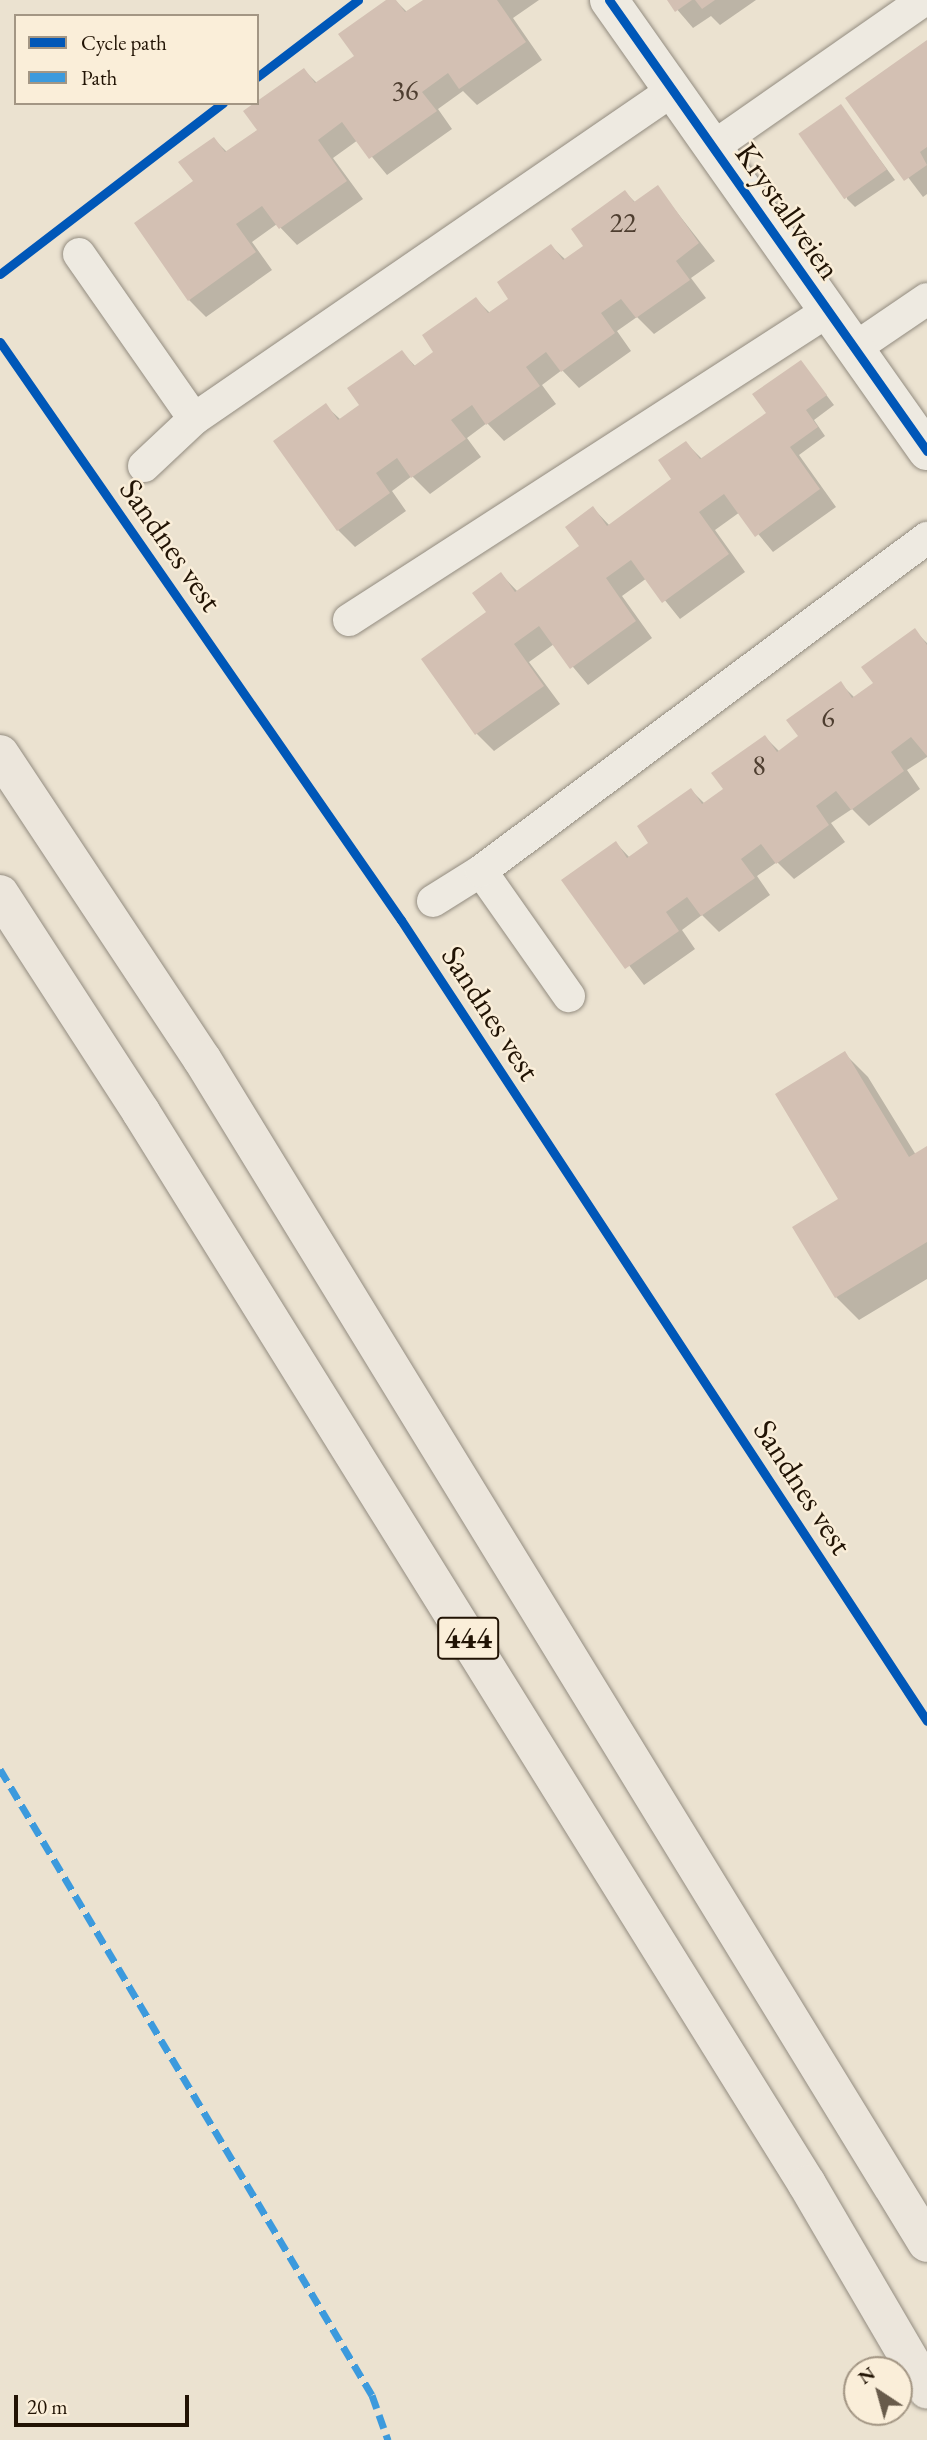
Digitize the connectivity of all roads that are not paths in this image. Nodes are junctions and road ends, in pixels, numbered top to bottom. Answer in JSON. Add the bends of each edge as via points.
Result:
{"nodes":[{"id":1,"x":609,"y":0,"type":"edge"},
{"id":2,"x":924,"y":0,"type":"edge"},
{"id":3,"x":673,"y":90,"type":"junction"},
{"id":4,"x":713,"y":148,"type":"junction"},
{"id":5,"x":79,"y":254,"type":"dead end"},
{"id":6,"x":927,"y":299,"type":"edge"},
{"id":7,"x":828,"y":311,"type":"junction"},
{"id":8,"x":855,"y":348,"type":"junction"},
{"id":9,"x":194,"y":419,"type":"junction"},
{"id":10,"x":927,"y":451,"type":"edge"},
{"id":11,"x":144,"y":466,"type":"dead end"},
{"id":12,"x":927,"y":538,"type":"edge"},
{"id":13,"x":349,"y":620,"type":"dead end"},
{"id":14,"x":0,"y":754,"type":"edge"},
{"id":15,"x":481,"y":871,"type":"junction"},
{"id":16,"x":0,"y":894,"type":"edge"},
{"id":17,"x":433,"y":901,"type":"dead end"},
{"id":18,"x":569,"y":996,"type":"dead end"},
{"id":19,"x":927,"y":2243,"type":"edge"},
{"id":20,"x":927,"y":2389,"type":"edge"}],
"edges":[{"from":1,"to":3,"type":"street","name":"Krystallveien"},
{"from":2,"to":4,"type":"lane"},
{"from":3,"to":4,"type":"street","name":"Krystallveien"},
{"from":3,"to":9,"type":"lane"},
{"from":4,"to":7,"type":"street","name":"Krystallveien"},
{"from":5,"to":9,"type":"lane"},
{"from":6,"to":8,"type":"lane"},
{"from":7,"to":8,"type":"street","name":"Krystallveien"},
{"from":7,"to":13,"type":"lane"},
{"from":8,"to":10,"type":"street","name":"Krystallveien"},
{"from":9,"to":11,"type":"lane"},
{"from":12,"to":15,"type":"lane"},
{"from":14,"to":19,"type":"highway","number":"444","via":[[202,1059]]},
{"from":15,"to":17,"type":"lane"},
{"from":15,"to":18,"type":"lane"},
{"from":16,"to":20,"type":"highway","number":"444","via":[[141,1112],[807,2184]]}]}
